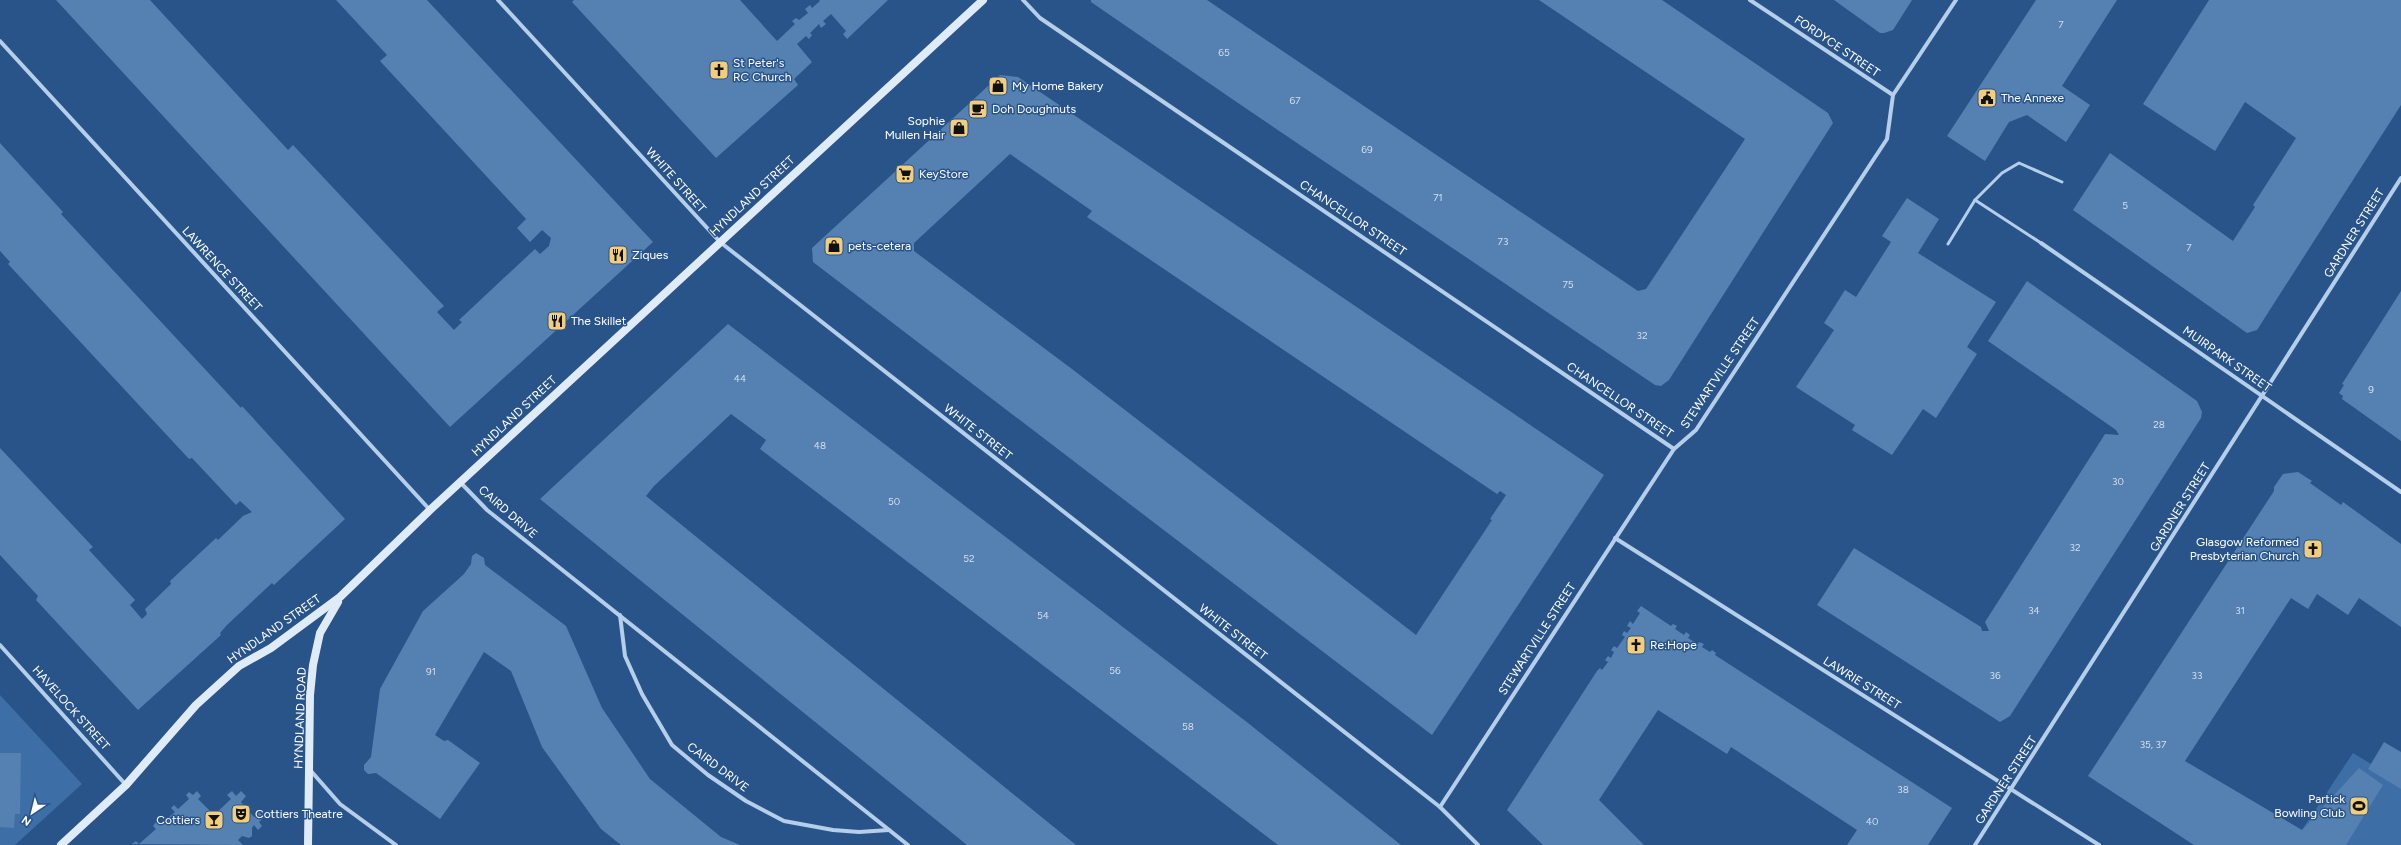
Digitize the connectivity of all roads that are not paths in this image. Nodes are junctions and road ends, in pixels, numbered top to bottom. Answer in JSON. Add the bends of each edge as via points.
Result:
{"nodes":[{"id":1,"x":498,"y":0,"type":"edge"},
{"id":2,"x":983,"y":0,"type":"edge"},
{"id":3,"x":1022,"y":0,"type":"edge"},
{"id":4,"x":1750,"y":0,"type":"edge"},
{"id":5,"x":1956,"y":0,"type":"edge"},
{"id":6,"x":0,"y":41,"type":"edge"},
{"id":7,"x":1893,"y":95,"type":"junction"},
{"id":8,"x":2401,"y":178,"type":"edge"},
{"id":9,"x":2062,"y":182,"type":"dead end"},
{"id":10,"x":1975,"y":200,"type":"junction"},
{"id":11,"x":720,"y":242,"type":"junction"},
{"id":12,"x":2041,"y":243,"type":"joint"},
{"id":13,"x":1948,"y":244,"type":"dead end"},
{"id":14,"x":2263,"y":396,"type":"junction"},
{"id":15,"x":1674,"y":449,"type":"junction"},
{"id":16,"x":460,"y":482,"type":"junction"},
{"id":17,"x":2401,"y":492,"type":"edge"},
{"id":18,"x":430,"y":510,"type":"junction"},
{"id":19,"x":1615,"y":538,"type":"junction"},
{"id":20,"x":340,"y":597,"type":"junction"},
{"id":21,"x":620,"y":615,"type":"junction"},
{"id":22,"x":0,"y":645,"type":"edge"},
{"id":23,"x":311,"y":771,"type":"junction"},
{"id":24,"x":126,"y":785,"type":"junction"},
{"id":25,"x":2012,"y":790,"type":"junction"},
{"id":26,"x":1440,"y":807,"type":"junction"},
{"id":27,"x":889,"y":830,"type":"junction"},
{"id":28,"x":61,"y":845,"type":"edge"},
{"id":29,"x":308,"y":845,"type":"edge"},
{"id":30,"x":396,"y":845,"type":"edge"},
{"id":31,"x":908,"y":845,"type":"edge"},
{"id":32,"x":1478,"y":845,"type":"edge"},
{"id":33,"x":1975,"y":845,"type":"edge"},
{"id":34,"x":2099,"y":845,"type":"edge"}],
"edges":[{"from":1,"to":11,"type":"street","name":"WHITE STREET"},
{"from":2,"to":11,"type":"street","name":"HYNDLAND STREET"},
{"from":3,"to":15,"type":"street","name":"CHANCELLOR STREET","via":[[1040,18]]},
{"from":4,"to":7,"type":"street","name":"FORDYCE STREET"},
{"from":5,"to":7,"type":"street","name":"STEWARTVILLE STREET"},
{"from":6,"to":18,"type":"street","name":"LAWRENCE STREET"},
{"from":7,"to":15,"type":"street","name":"STEWARTVILLE STREET","via":[[1887,139],[1696,430]]},
{"from":8,"to":14,"type":"street","name":"GARDNER STREET"},
{"from":9,"to":10,"type":"lane","via":[[2019,163],[2002,173]]},
{"from":10,"to":12,"type":"lane"},
{"from":10,"to":13,"type":"lane"},
{"from":11,"to":16,"type":"street","name":"HYNDLAND STREET"},
{"from":11,"to":26,"type":"street","name":"WHITE STREET"},
{"from":12,"to":14,"type":"street","name":"MUIRPARK STREET"},
{"from":14,"to":17,"type":"street","name":"MUIRPARK STREET"},
{"from":14,"to":25,"type":"street","name":"GARDNER STREET"},
{"from":15,"to":19,"type":"street","name":"STEWARTVILLE STREET"},
{"from":16,"to":18,"type":"street","name":"HYNDLAND STREET"},
{"from":16,"to":21,"type":"street","name":"CAIRD DRIVE","via":[[487,510]]},
{"from":18,"to":20,"type":"street","name":"HYNDLAND STREET"},
{"from":19,"to":25,"type":"street","name":"LAWRIE STREET"},
{"from":19,"to":26,"type":"street","name":"STEWARTVILLE STREET"},
{"from":20,"to":23,"type":"street","name":"HYNDLAND ROAD","via":[[320,632],[313,665],[310,695]]},
{"from":20,"to":24,"type":"street","name":"HYNDLAND STREET","via":[[271,648],[239,666],[196,705]]},
{"from":21,"to":27,"type":"street","name":"CAIRD DRIVE"},
{"from":21,"to":27,"type":"street","name":"CAIRD DRIVE","via":[[625,656],[642,694],[672,745],[708,775],[746,801],[784,821],[833,830]]},
{"from":22,"to":24,"type":"street","name":"HAVELOCK STREET"},
{"from":23,"to":29,"type":"street","name":"HYNDLAND ROAD"},
{"from":23,"to":30,"type":"street","via":[[340,804]]},
{"from":24,"to":28,"type":"street","name":"HYNDLAND STREET"},
{"from":25,"to":33,"type":"street","name":"GARDNER STREET"},
{"from":25,"to":34,"type":"street","name":"LAWRIE STREET"},
{"from":26,"to":32,"type":"street","name":"WHITE STREET"},
{"from":27,"to":31,"type":"street","name":"CAIRD DRIVE"}]}
